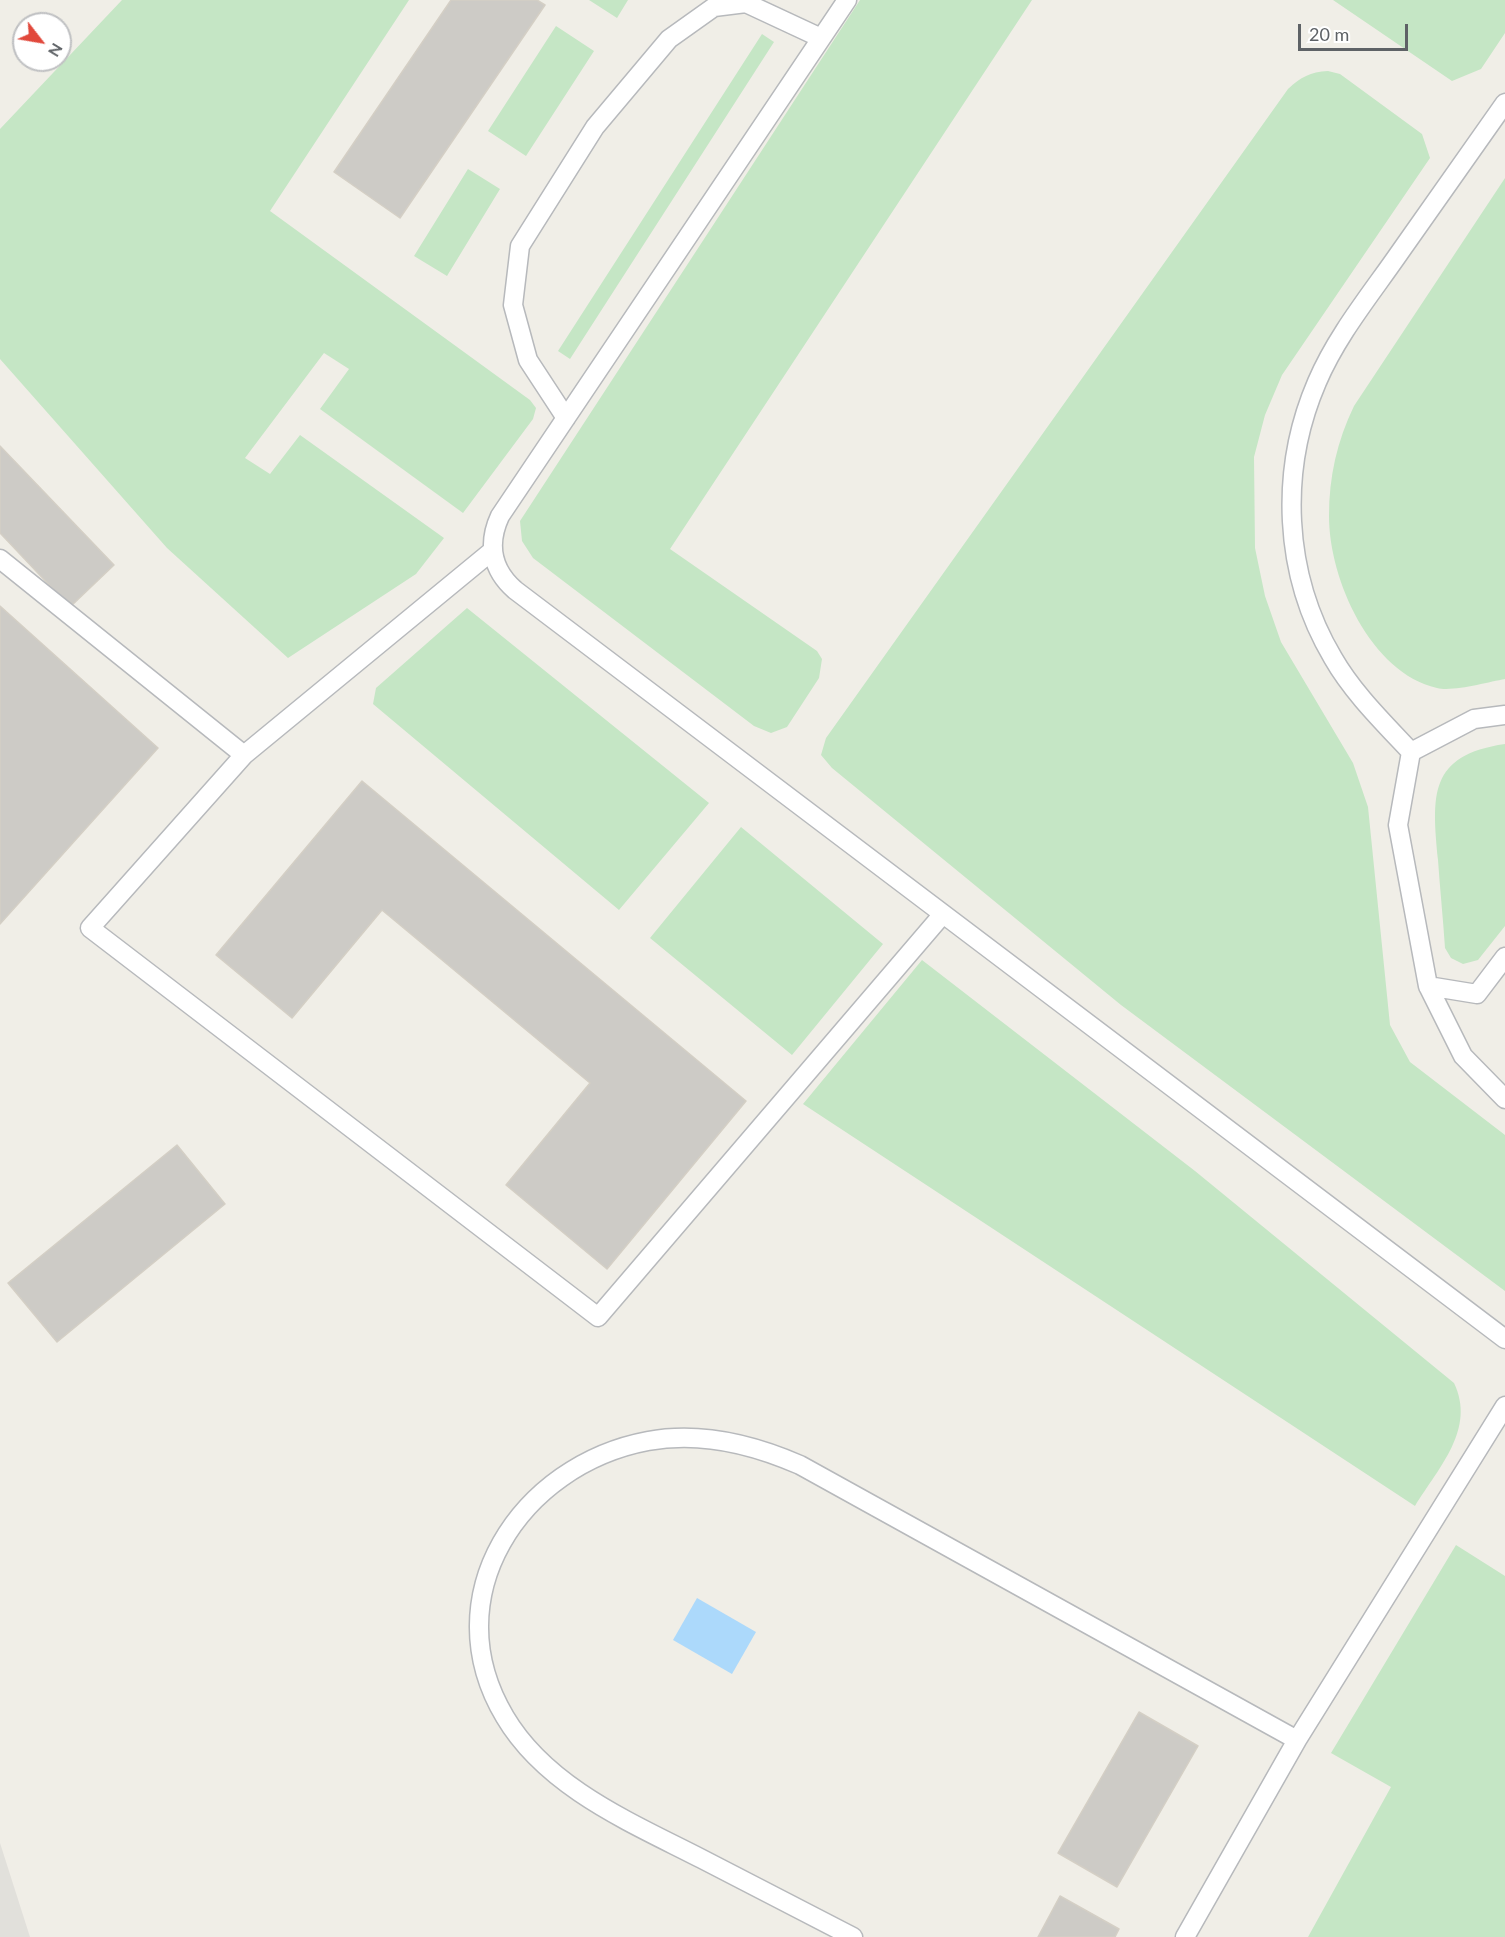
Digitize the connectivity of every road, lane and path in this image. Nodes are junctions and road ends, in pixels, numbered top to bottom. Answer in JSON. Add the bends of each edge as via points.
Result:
{"nodes":[{"id":1,"x":847,"y":0,"type":"edge"},
{"id":2,"x":821,"y":38,"type":"junction"},
{"id":3,"x":1505,"y":103,"type":"edge"},
{"id":4,"x":566,"y":418,"type":"junction"},
{"id":5,"x":492,"y":551,"type":"junction"},
{"id":6,"x":0,"y":559,"type":"edge"},
{"id":7,"x":1505,"y":716,"type":"edge"},
{"id":8,"x":1411,"y":752,"type":"junction"},
{"id":9,"x":244,"y":754,"type":"junction"},
{"id":10,"x":943,"y":914,"type":"junction"},
{"id":11,"x":1505,"y":957,"type":"edge"},
{"id":12,"x":1428,"y":986,"type":"junction"},
{"id":13,"x":1505,"y":1098,"type":"edge"},
{"id":14,"x":1505,"y":1339,"type":"edge"},
{"id":15,"x":1505,"y":1406,"type":"edge"},
{"id":16,"x":1297,"y":1740,"type":"junction"},
{"id":17,"x":853,"y":1937,"type":"edge"},
{"id":18,"x":1185,"y":1937,"type":"edge"}],
"edges":[{"from":1,"to":2,"type":"lane"},
{"from":2,"to":4,"type":"lane"},
{"from":2,"to":4,"type":"lane","via":[[746,3],[714,7],[669,39],[595,127],[520,246],[513,305],[528,360]]},
{"from":3,"to":8,"type":"lane","via":[[1342,336],[1317,381],[1298,433],[1291,486],[1292,543],[1307,601],[1333,658]]},
{"from":4,"to":5,"type":"lane","via":[[500,516]]},
{"from":5,"to":9,"type":"lane"},
{"from":5,"to":10,"type":"lane","via":[[500,573],[515,591]]},
{"from":6,"to":9,"type":"lane"},
{"from":7,"to":8,"type":"lane","via":[[1474,719]]},
{"from":8,"to":12,"type":"lane","via":[[1398,825]]},
{"from":9,"to":10,"type":"lane","via":[[90,928],[598,1317]]},
{"from":10,"to":14,"type":"lane"},
{"from":11,"to":12,"type":"lane","via":[[1477,994]]},
{"from":12,"to":13,"type":"lane","via":[[1463,1056]]},
{"from":15,"to":16,"type":"lane"},
{"from":16,"to":17,"type":"lane","via":[[766,1449],[728,1440],[650,1440],[614,1450],[577,1467],[540,1493],[489,1564],[479,1605],[478,1644],[488,1684],[505,1719],[531,1751],[606,1810]]},
{"from":16,"to":18,"type":"lane"}]}
